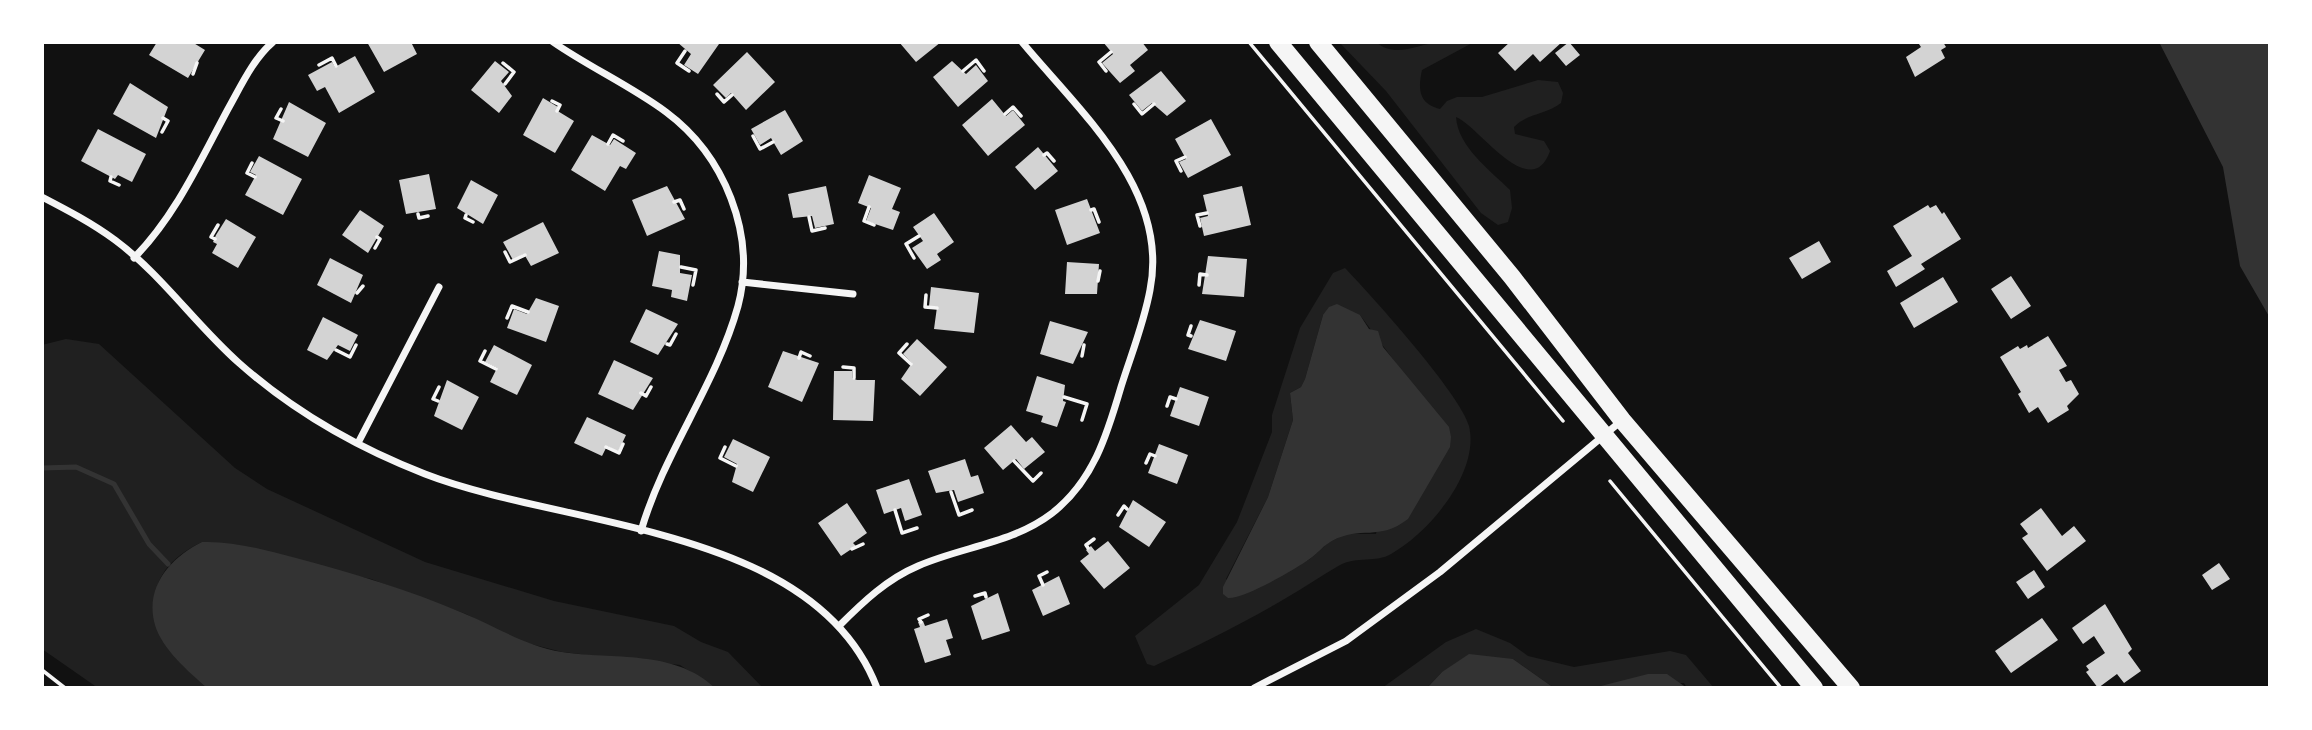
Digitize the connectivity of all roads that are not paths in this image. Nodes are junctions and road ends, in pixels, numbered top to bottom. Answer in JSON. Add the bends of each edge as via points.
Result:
{"nodes":[{"id":1,"x":273,"y":42,"type":"edge"},
{"id":2,"x":553,"y":42,"type":"edge"},
{"id":3,"x":1022,"y":42,"type":"edge"},
{"id":4,"x":1278,"y":42,"type":"edge"},
{"id":5,"x":1318,"y":42,"type":"edge"},
{"id":6,"x":42,"y":197,"type":"edge"},
{"id":7,"x":134,"y":258,"type":"junction"},
{"id":8,"x":742,"y":282,"type":"junction"},
{"id":9,"x":439,"y":288,"type":"dead end"},
{"id":10,"x":853,"y":294,"type":"dead end"},
{"id":11,"x":1622,"y":420,"type":"junction"},
{"id":12,"x":1604,"y":435,"type":"junction"},
{"id":13,"x":358,"y":443,"type":"junction"},
{"id":14,"x":641,"y":531,"type":"junction"},
{"id":15,"x":839,"y":626,"type":"junction"},
{"id":16,"x":877,"y":688,"type":"edge"},
{"id":17,"x":1254,"y":688,"type":"edge"},
{"id":18,"x":1814,"y":688,"type":"edge"},
{"id":19,"x":1851,"y":688,"type":"edge"}],
"edges":[{"from":1,"to":7,"type":"street","via":[[242,83],[177,205]]},
{"from":2,"to":8,"type":"street","via":[[667,113],[702,146],[725,181],[734,206],[740,228]]},
{"from":3,"to":15,"type":"street","via":[[1124,165],[1150,226],[1151,289],[1108,429],[1084,481],[1050,515],[1010,535],[917,566],[876,591]]},
{"from":4,"to":12,"type":"main road"},
{"from":5,"to":11,"type":"main road","via":[[1512,276]]},
{"from":6,"to":7,"type":"street","via":[[116,241]]},
{"from":7,"to":13,"type":"street","via":[[240,364],[304,413]]},
{"from":8,"to":10,"type":"street"},
{"from":8,"to":14,"type":"street","via":[[731,326],[655,490]]},
{"from":9,"to":13,"type":"street"},
{"from":11,"to":12,"type":"street"},
{"from":11,"to":19,"type":"main road"},
{"from":12,"to":17,"type":"street","via":[[1440,572],[1357,633]]},
{"from":12,"to":18,"type":"main road"},
{"from":13,"to":14,"type":"street","via":[[465,487]]},
{"from":14,"to":15,"type":"street","via":[[741,560],[767,573]]},
{"from":15,"to":16,"type":"street"}]}
